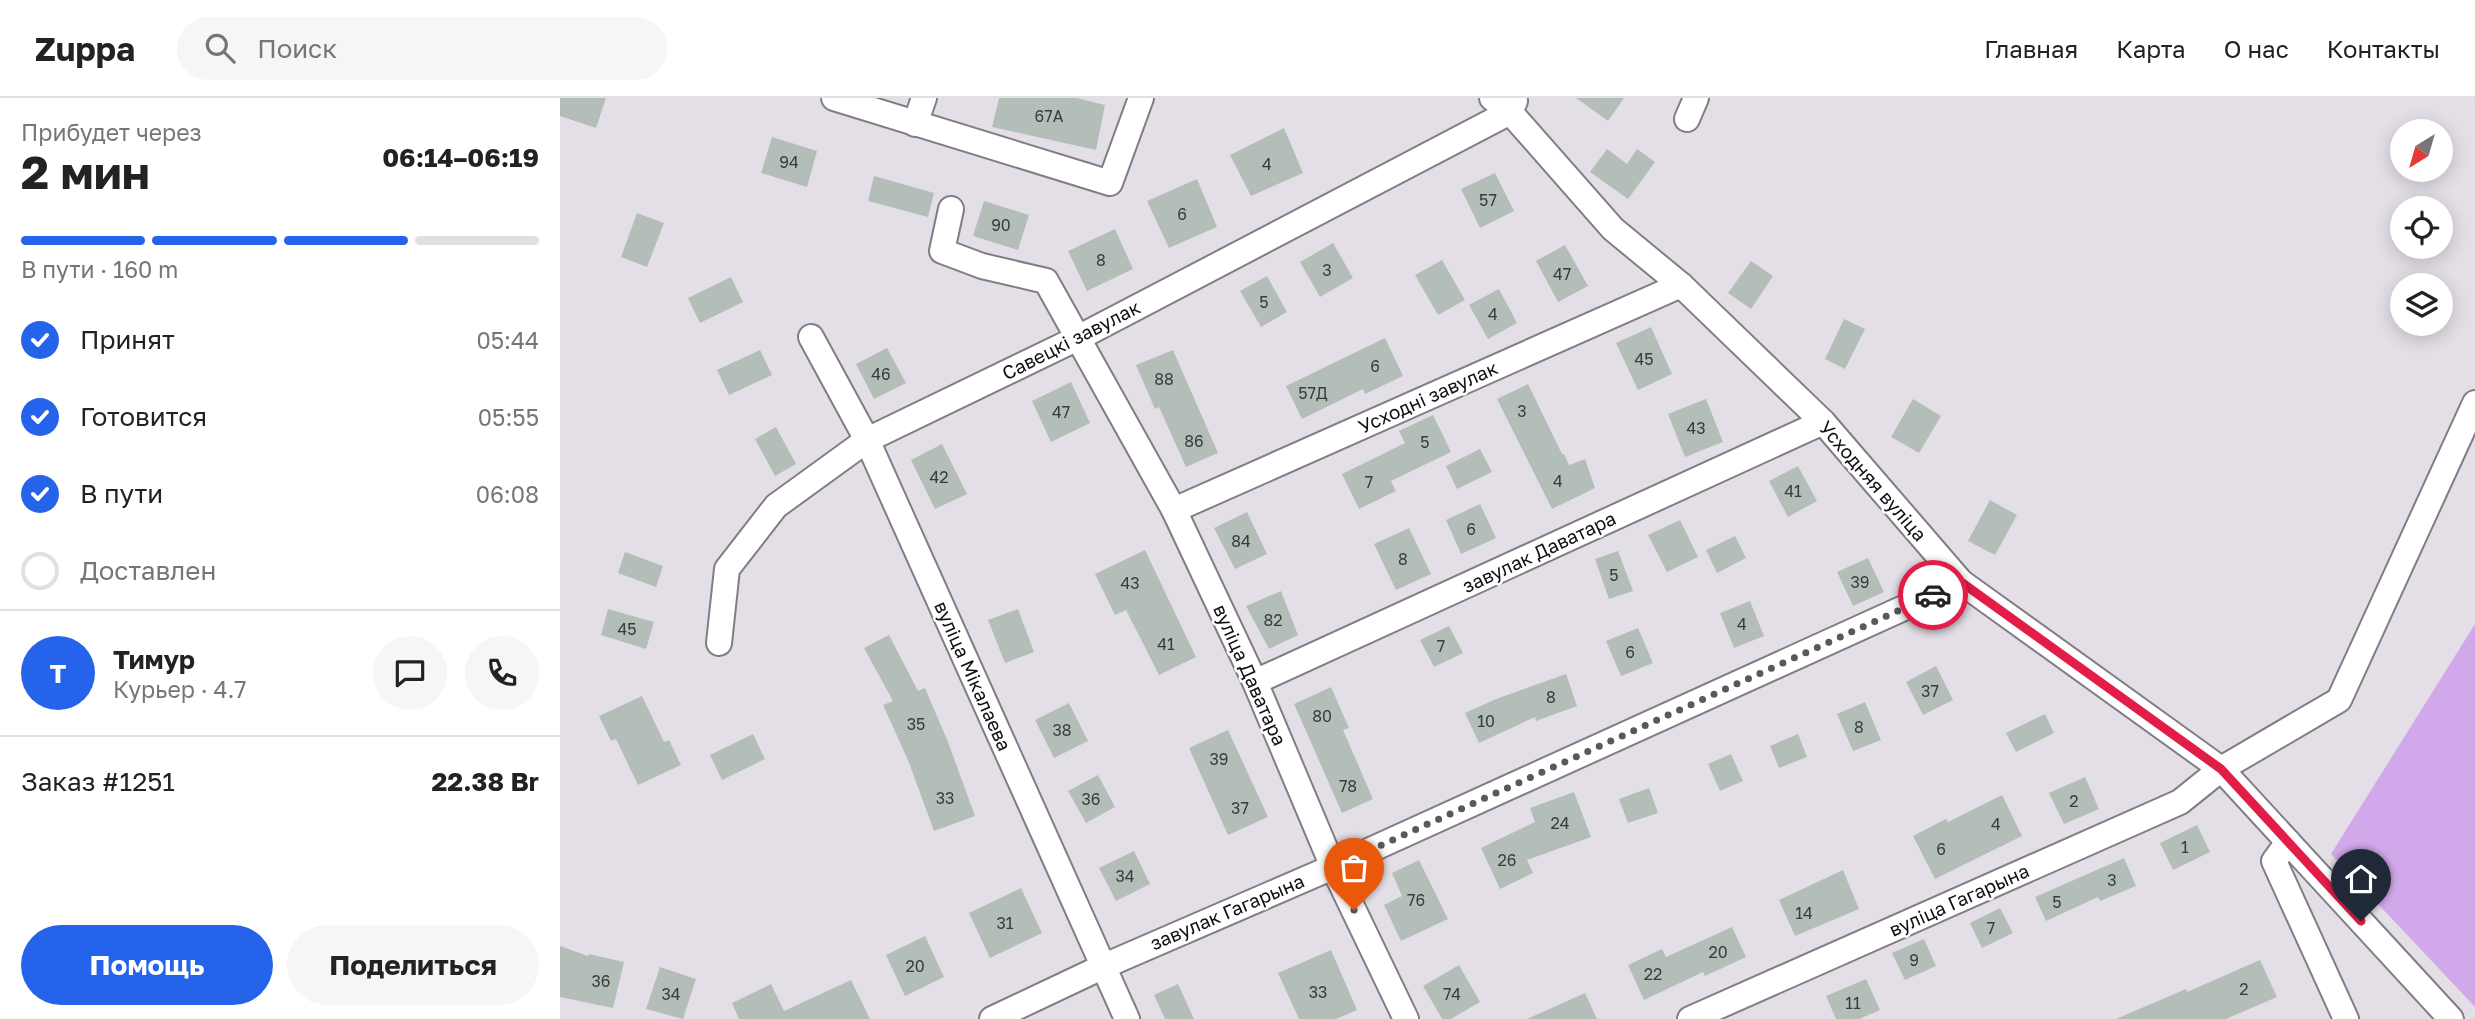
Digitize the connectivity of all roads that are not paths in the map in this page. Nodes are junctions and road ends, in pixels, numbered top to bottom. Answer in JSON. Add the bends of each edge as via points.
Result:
{"nodes":[{"id":1,"x":834,"y":98,"type":"edge"},
{"id":2,"x":924,"y":98,"type":"edge"},
{"id":3,"x":1140,"y":98,"type":"edge"},
{"id":4,"x":1506,"y":103,"type":"edge"},
{"id":5,"x":915,"y":124,"type":"junction"},
{"id":6,"x":951,"y":209,"type":"dead end"},
{"id":7,"x":1681,"y":285,"type":"junction"},
{"id":8,"x":811,"y":337,"type":"dead end"},
{"id":9,"x":1078,"y":338,"type":"junction"},
{"id":10,"x":2475,"y":403,"type":"edge"},
{"id":11,"x":1823,"y":422,"type":"junction"},
{"id":12,"x":867,"y":440,"type":"junction"},
{"id":13,"x":1174,"y":510,"type":"junction"},
{"id":14,"x":1961,"y":582,"type":"junction"},
{"id":15,"x":719,"y":643,"type":"dead end"},
{"id":16,"x":1255,"y":682,"type":"junction"},
{"id":17,"x":2221,"y":769,"type":"junction"},
{"id":18,"x":2288,"y":842,"type":"junction"},
{"id":19,"x":1333,"y":867,"type":"junction"},
{"id":20,"x":1102,"y":967,"type":"junction"},
{"id":21,"x":2347,"y":1018,"type":"edge"},
{"id":22,"x":992,"y":1019,"type":"edge"},
{"id":23,"x":1127,"y":1019,"type":"edge"},
{"id":24,"x":1406,"y":1019,"type":"edge"},
{"id":25,"x":1690,"y":1019,"type":"edge"},
{"id":26,"x":2451,"y":1019,"type":"edge"}],
"edges":[{"from":1,"to":5,"type":"street"},
{"from":2,"to":5,"type":"street"},
{"from":3,"to":5,"type":"street","via":[[1110,183]]},
{"from":4,"to":7,"type":"street","name":"Усходняя вуліца","via":[[1613,229]]},
{"from":4,"to":9,"type":"street","name":"Савецкі завулак"},
{"from":6,"to":9,"type":"street","name":"вуліца Даватара","via":[[942,251],[1046,281]]},
{"from":7,"to":11,"type":"street","name":"Усходняя вуліца"},
{"from":7,"to":13,"type":"street","name":"Усходні завулак"},
{"from":8,"to":12,"type":"street","name":"вуліца Мікалаева"},
{"from":9,"to":12,"type":"street","name":"Савецкі завулак"},
{"from":9,"to":13,"type":"street","name":"вуліца Даватара"},
{"from":10,"to":17,"type":"street","name":"вуліца Гагарына","via":[[2339,701]]},
{"from":11,"to":14,"type":"street","name":"Усходняя вуліца"},
{"from":11,"to":16,"type":"street","name":"завулак Даватара"},
{"from":12,"to":15,"type":"street","name":"Савецкі завулак","via":[[776,506],[727,569]]},
{"from":12,"to":20,"type":"street","name":"вуліца Мікалаева"},
{"from":13,"to":16,"type":"street","name":"вуліца Даватара"},
{"from":14,"to":17,"type":"street","name":"Усходняя вуліца"},
{"from":14,"to":19,"type":"street","name":"завулак Гагарына"},
{"from":16,"to":19,"type":"street","name":"вуліца Даватара"},
{"from":17,"to":18,"type":"street","name":"Усходняя вуліца"},
{"from":17,"to":25,"type":"street","name":"вуліца Гагарына","via":[[2180,802]]},
{"from":18,"to":21,"type":"street","via":[[2274,861]]},
{"from":18,"to":26,"type":"street","name":"Усходняя вуліца"},
{"from":19,"to":20,"type":"street","name":"завулак Гагарына"},
{"from":19,"to":24,"type":"street","name":"вуліца Даватара"},
{"from":20,"to":22,"type":"street","name":"завулак Гагарына"},
{"from":20,"to":23,"type":"street","name":"вуліца Мікалаева"}]}
